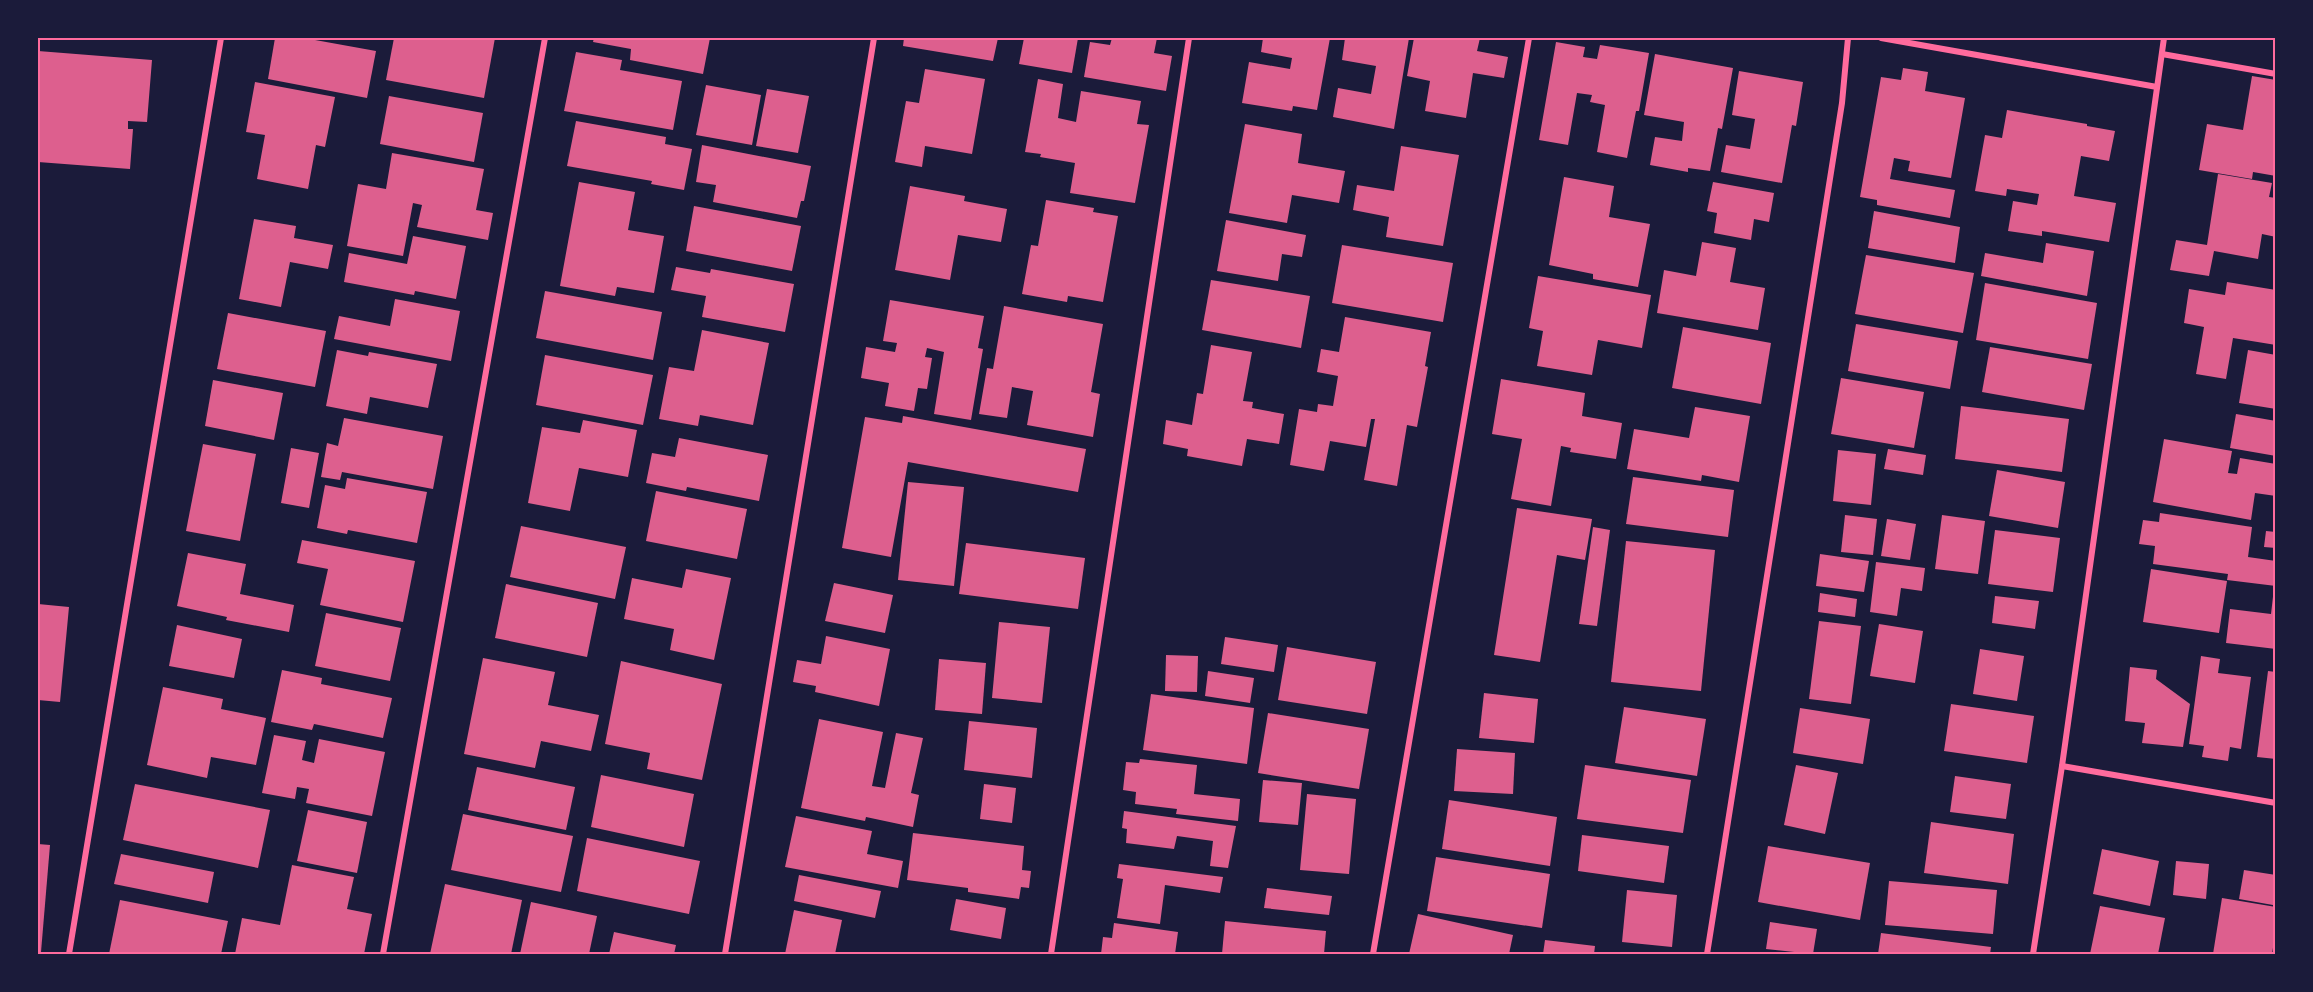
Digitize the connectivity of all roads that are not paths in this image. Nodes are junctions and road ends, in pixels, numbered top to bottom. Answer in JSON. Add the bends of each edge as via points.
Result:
{"nodes":[{"id":1,"x":221,"y":38,"type":"edge"},
{"id":2,"x":545,"y":38,"type":"edge"},
{"id":3,"x":874,"y":38,"type":"edge"},
{"id":4,"x":1189,"y":38,"type":"edge"},
{"id":5,"x":1529,"y":38,"type":"edge"},
{"id":6,"x":1848,"y":38,"type":"edge"},
{"id":7,"x":1881,"y":38,"type":"edge"},
{"id":8,"x":2164,"y":38,"type":"edge"},
{"id":9,"x":2162,"y":54,"type":"junction"},
{"id":10,"x":2276,"y":74,"type":"edge"},
{"id":11,"x":2157,"y":87,"type":"junction"},
{"id":12,"x":2062,"y":766,"type":"junction"},
{"id":13,"x":2276,"y":803,"type":"edge"},
{"id":14,"x":69,"y":954,"type":"edge"},
{"id":15,"x":383,"y":954,"type":"edge"},
{"id":16,"x":725,"y":954,"type":"edge"},
{"id":17,"x":1051,"y":954,"type":"edge"},
{"id":18,"x":1373,"y":954,"type":"edge"},
{"id":19,"x":1707,"y":954,"type":"edge"},
{"id":20,"x":2033,"y":954,"type":"edge"}],
"edges":[{"from":1,"to":14,"type":"street"},
{"from":2,"to":15,"type":"street"},
{"from":3,"to":16,"type":"street"},
{"from":4,"to":17,"type":"street"},
{"from":5,"to":18,"type":"street"},
{"from":6,"to":19,"type":"street","via":[[1842,104]]},
{"from":7,"to":11,"type":"street"},
{"from":8,"to":9,"type":"street"},
{"from":9,"to":10,"type":"street"},
{"from":9,"to":11,"type":"street"},
{"from":11,"to":12,"type":"street"},
{"from":12,"to":13,"type":"street"},
{"from":12,"to":20,"type":"street"}]}
